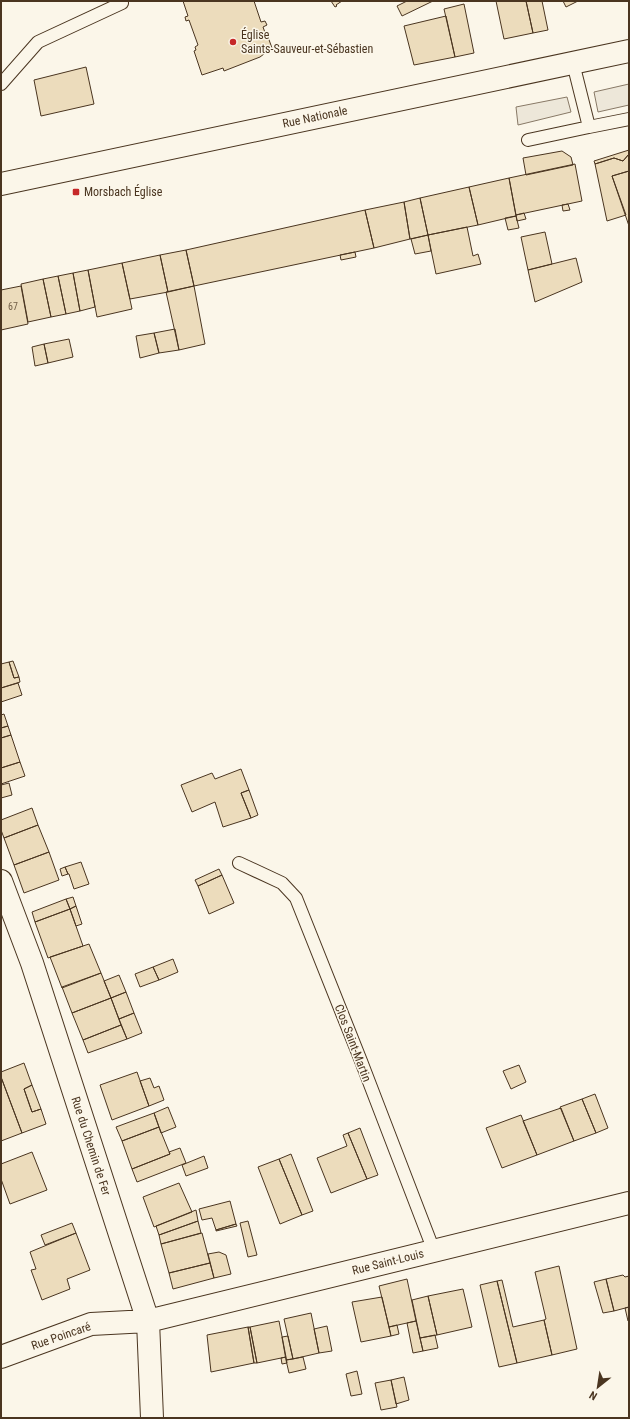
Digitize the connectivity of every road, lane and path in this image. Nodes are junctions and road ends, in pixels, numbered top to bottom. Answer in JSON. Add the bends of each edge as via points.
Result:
{"nodes":[{"id":1,"x":122,"y":2,"type":"edge"},
{"id":2,"x":629,"y":51,"type":"edge"},
{"id":3,"x":573,"y":63,"type":"junction"},
{"id":4,"x":1,"y":84,"type":"edge"},
{"id":5,"x":629,"y":119,"type":"edge"},
{"id":6,"x":589,"y":127,"type":"junction"},
{"id":7,"x":528,"y":140,"type":"dead end"},
{"id":8,"x":1,"y":184,"type":"edge"},
{"id":9,"x":239,"y":864,"type":"dead end"},
{"id":10,"x":1,"y":881,"type":"edge"},
{"id":11,"x":629,"y":1203,"type":"edge"},
{"id":12,"x":434,"y":1251,"type":"junction"},
{"id":13,"x":148,"y":1321,"type":"junction"},
{"id":14,"x":1,"y":1357,"type":"edge"},
{"id":15,"x":152,"y":1418,"type":"edge"}],
"edges":[{"from":1,"to":4,"type":"lane","via":[[38,42]]},
{"from":2,"to":3,"type":"street","name":"Rue Nationale"},
{"from":3,"to":6,"type":"lane"},
{"from":3,"to":8,"type":"street","name":"Rue Nationale"},
{"from":5,"to":6,"type":"lane"},
{"from":6,"to":7,"type":"lane"},
{"from":9,"to":12,"type":"lane","name":"Clos Saint-Martin","via":[[282,883],[296,898]]},
{"from":10,"to":13,"type":"street","name":"Rue du Chemin de Fer","via":[[32,963]]},
{"from":11,"to":12,"type":"street","name":"Rue Saint-Louis"},
{"from":12,"to":13,"type":"street","name":"Rue Saint-Louis"},
{"from":13,"to":14,"type":"street","name":"Rue Poincaré","via":[[90,1324]]},
{"from":13,"to":15,"type":"street","name":"Rue du Chemin de Fer"}]}
